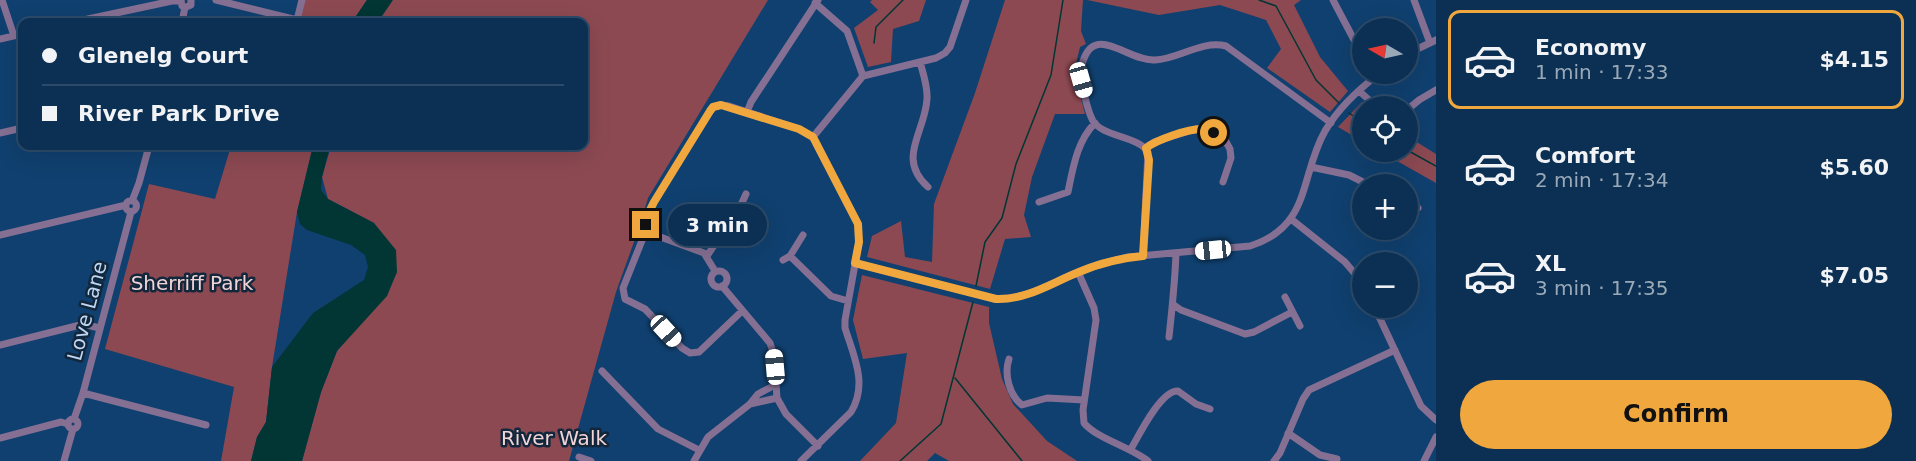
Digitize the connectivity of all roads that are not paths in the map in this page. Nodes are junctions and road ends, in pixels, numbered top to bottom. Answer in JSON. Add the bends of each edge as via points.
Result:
{"nodes":[{"id":1,"x":2,"y":0,"type":"edge"},
{"id":2,"x":191,"y":0,"type":"edge"},
{"id":3,"x":216,"y":0,"type":"edge"},
{"id":4,"x":302,"y":0,"type":"edge"},
{"id":5,"x":966,"y":0,"type":"edge"},
{"id":6,"x":1333,"y":0,"type":"edge"},
{"id":7,"x":1414,"y":0,"type":"edge"},
{"id":8,"x":816,"y":2,"type":"edge"},
{"id":9,"x":182,"y":3,"type":"edge"},
{"id":10,"x":93,"y":18,"type":"edge"},
{"id":11,"x":289,"y":18,"type":"edge"},
{"id":12,"x":298,"y":18,"type":"edge"},
{"id":13,"x":18,"y":35,"type":"edge"},
{"id":14,"x":14,"y":36,"type":"junction"},
{"id":15,"x":1352,"y":36,"type":"edge"},
{"id":16,"x":0,"y":39,"type":"edge"},
{"id":17,"x":1433,"y":41,"type":"edge"},
{"id":18,"x":1418,"y":48,"type":"edge"},
{"id":19,"x":920,"y":62,"type":"junction"},
{"id":20,"x":863,"y":76,"type":"junction"},
{"id":21,"x":1366,"y":84,"type":"edge"},
{"id":22,"x":1436,"y":90,"type":"edge"},
{"id":23,"x":1359,"y":91,"type":"junction"},
{"id":24,"x":1365,"y":96,"type":"edge"},
{"id":25,"x":1418,"y":101,"type":"edge"},
{"id":26,"x":747,"y":112,"type":"junction"},
{"id":27,"x":1095,"y":123,"type":"junction"},
{"id":28,"x":1331,"y":123,"type":"junction"},
{"id":29,"x":18,"y":129,"type":"edge"},
{"id":30,"x":0,"y":133,"type":"edge"},
{"id":31,"x":813,"y":137,"type":"junction"},
{"id":32,"x":1146,"y":148,"type":"junction"},
{"id":33,"x":148,"y":150,"type":"edge"},
{"id":34,"x":1311,"y":167,"type":"junction"},
{"id":35,"x":1352,"y":176,"type":"edge"},
{"id":36,"x":1223,"y":182,"type":"dead end"},
{"id":37,"x":928,"y":187,"type":"dead end"},
{"id":38,"x":746,"y":194,"type":"dead end"},
{"id":39,"x":1039,"y":202,"type":"dead end"},
{"id":40,"x":130,"y":206,"type":"junction"},
{"id":41,"x":1291,"y":219,"type":"junction"},
{"id":42,"x":647,"y":228,"type":"junction"},
{"id":43,"x":0,"y":235,"type":"edge"},
{"id":44,"x":803,"y":235,"type":"dead end"},
{"id":45,"x":1176,"y":253,"type":"junction"},
{"id":46,"x":707,"y":256,"type":"junction"},
{"id":47,"x":1143,"y":256,"type":"junction"},
{"id":48,"x":855,"y":263,"type":"junction"},
{"id":49,"x":1352,"y":270,"type":"edge"},
{"id":50,"x":1078,"y":272,"type":"junction"},
{"id":51,"x":1285,"y":297,"type":"dead end"},
{"id":52,"x":848,"y":301,"type":"junction"},
{"id":53,"x":1174,"y":306,"type":"junction"},
{"id":54,"x":742,"y":311,"type":"junction"},
{"id":55,"x":1292,"y":312,"type":"junction"},
{"id":56,"x":1380,"y":318,"type":"edge"},
{"id":57,"x":1300,"y":326,"type":"dead end"},
{"id":58,"x":99,"y":328,"type":"junction"},
{"id":59,"x":1169,"y":337,"type":"dead end"},
{"id":60,"x":0,"y":345,"type":"edge"},
{"id":61,"x":1395,"y":350,"type":"junction"},
{"id":62,"x":1009,"y":359,"type":"dead end"},
{"id":63,"x":602,"y":372,"type":"dead end"},
{"id":64,"x":775,"y":385,"type":"junction"},
{"id":65,"x":83,"y":393,"type":"junction"},
{"id":66,"x":777,"y":398,"type":"junction"},
{"id":67,"x":1084,"y":400,"type":"junction"},
{"id":68,"x":750,"y":404,"type":"junction"},
{"id":69,"x":1210,"y":409,"type":"dead end"},
{"id":70,"x":1436,"y":420,"type":"edge"},
{"id":71,"x":72,"y":424,"type":"junction"},
{"id":72,"x":206,"y":426,"type":"dead end"},
{"id":73,"x":1288,"y":434,"type":"junction"},
{"id":74,"x":1436,"y":437,"type":"edge"},
{"id":75,"x":0,"y":438,"type":"edge"},
{"id":76,"x":818,"y":446,"type":"junction"},
{"id":77,"x":1131,"y":449,"type":"junction"},
{"id":78,"x":699,"y":450,"type":"junction"},
{"id":79,"x":579,"y":457,"type":"dead end"},
{"id":80,"x":1337,"y":459,"type":"dead end"},
{"id":81,"x":64,"y":461,"type":"edge"},
{"id":82,"x":591,"y":461,"type":"edge"},
{"id":83,"x":694,"y":461,"type":"edge"},
{"id":84,"x":801,"y":461,"type":"edge"},
{"id":85,"x":1148,"y":461,"type":"edge"},
{"id":86,"x":1274,"y":461,"type":"edge"},
{"id":87,"x":1424,"y":461,"type":"edge"}],
"edges":[{"from":1,"to":14,"type":"street"},
{"from":2,"to":9,"type":"street","via":[[190,5]]},
{"from":3,"to":11,"type":"street"},
{"from":4,"to":12,"type":"street"},
{"from":5,"to":19,"type":"street","via":[[947,51]]},
{"from":6,"to":15,"type":"street"},
{"from":7,"to":17,"type":"street"},
{"from":8,"to":20,"type":"street","via":[[847,31]]},
{"from":8,"to":26,"type":"street"},
{"from":9,"to":10,"type":"street","via":[[172,1]]},
{"from":13,"to":14,"type":"street"},
{"from":14,"to":16,"type":"street"},
{"from":17,"to":18,"type":"street"},
{"from":19,"to":20,"type":"street"},
{"from":19,"to":37,"type":"street","via":[[927,100],[912,161]]},
{"from":20,"to":31,"type":"street"},
{"from":21,"to":23,"type":"street"},
{"from":22,"to":25,"type":"street"},
{"from":23,"to":24,"type":"street"},
{"from":23,"to":28,"type":"street"},
{"from":26,"to":31,"type":"street"},
{"from":26,"to":42,"type":"street","via":[[721,105],[713,107],[654,202],[647,216]]},
{"from":27,"to":28,"type":"street","via":[[1080,73],[1086,52],[1102,44],[1155,60],[1209,45],[1226,46]]},
{"from":27,"to":32,"type":"street"},
{"from":27,"to":39,"type":"street","via":[[1080,145],[1068,192]]},
{"from":28,"to":34,"type":"street"},
{"from":29,"to":30,"type":"street"},
{"from":31,"to":48,"type":"street","via":[[858,224]]},
{"from":32,"to":36,"type":"street","via":[[1196,129],[1210,131],[1225,140],[1230,149]]},
{"from":32,"to":47,"type":"street","via":[[1149,160]]},
{"from":33,"to":40,"type":"street","name":"Love Lane"},
{"from":34,"to":35,"type":"street"},
{"from":34,"to":41,"type":"street","via":[[1302,200]]},
{"from":38,"to":46,"type":"street"},
{"from":40,"to":43,"type":"street"},
{"from":40,"to":58,"type":"street","name":"Love Lane"},
{"from":41,"to":45,"type":"street","via":[[1274,236],[1250,246]]},
{"from":41,"to":49,"type":"street"},
{"from":42,"to":46,"type":"street"},
{"from":42,"to":54,"type":"street","via":[[623,288],[626,299],[645,309],[682,348],[690,353],[699,352]]},
{"from":44,"to":52,"type":"street","via":[[787,258],[831,296]]},
{"from":45,"to":47,"type":"street"},
{"from":45,"to":53,"type":"street"},
{"from":46,"to":54,"type":"street","via":[[715,272],[725,274],[723,286]]},
{"from":47,"to":50,"type":"street","via":[[1109,261]]},
{"from":48,"to":50,"type":"street","via":[[996,299],[1022,297]]},
{"from":48,"to":52,"type":"street"},
{"from":50,"to":67,"type":"street","via":[[1096,320]]},
{"from":51,"to":55,"type":"street"},
{"from":52,"to":76,"type":"street","via":[[845,328],[859,372],[860,393],[851,412]]},
{"from":53,"to":55,"type":"street","via":[[1245,334]]},
{"from":53,"to":59,"type":"street"},
{"from":54,"to":64,"type":"street","via":[[770,343]]},
{"from":55,"to":57,"type":"street"},
{"from":56,"to":61,"type":"street"},
{"from":58,"to":60,"type":"street","via":[[84,324]]},
{"from":58,"to":65,"type":"street","name":"Love Lane"},
{"from":61,"to":70,"type":"street","via":[[1421,406]]},
{"from":61,"to":73,"type":"street","via":[[1309,390]]},
{"from":62,"to":67,"type":"street","via":[[1007,377],[1022,405],[1047,398]]},
{"from":63,"to":78,"type":"street","via":[[658,429]]},
{"from":64,"to":66,"type":"street"},
{"from":64,"to":68,"type":"street","via":[[758,394]]},
{"from":65,"to":71,"type":"street","name":"Love Lane"},
{"from":65,"to":72,"type":"street"},
{"from":66,"to":68,"type":"street"},
{"from":66,"to":76,"type":"street","via":[[786,414]]},
{"from":67,"to":77,"type":"street","via":[[1082,417],[1087,427]]},
{"from":68,"to":78,"type":"street","via":[[708,437]]},
{"from":69,"to":77,"type":"street","via":[[1178,392],[1170,393],[1147,419]]},
{"from":71,"to":75,"type":"street","via":[[61,422]]},
{"from":71,"to":81,"type":"street","name":"Love Lane"},
{"from":73,"to":80,"type":"street","via":[[1320,455]]},
{"from":73,"to":86,"type":"street"},
{"from":74,"to":87,"type":"street"},
{"from":76,"to":84,"type":"street"},
{"from":77,"to":85,"type":"street"},
{"from":78,"to":83,"type":"street"},
{"from":79,"to":82,"type":"street"}]}
